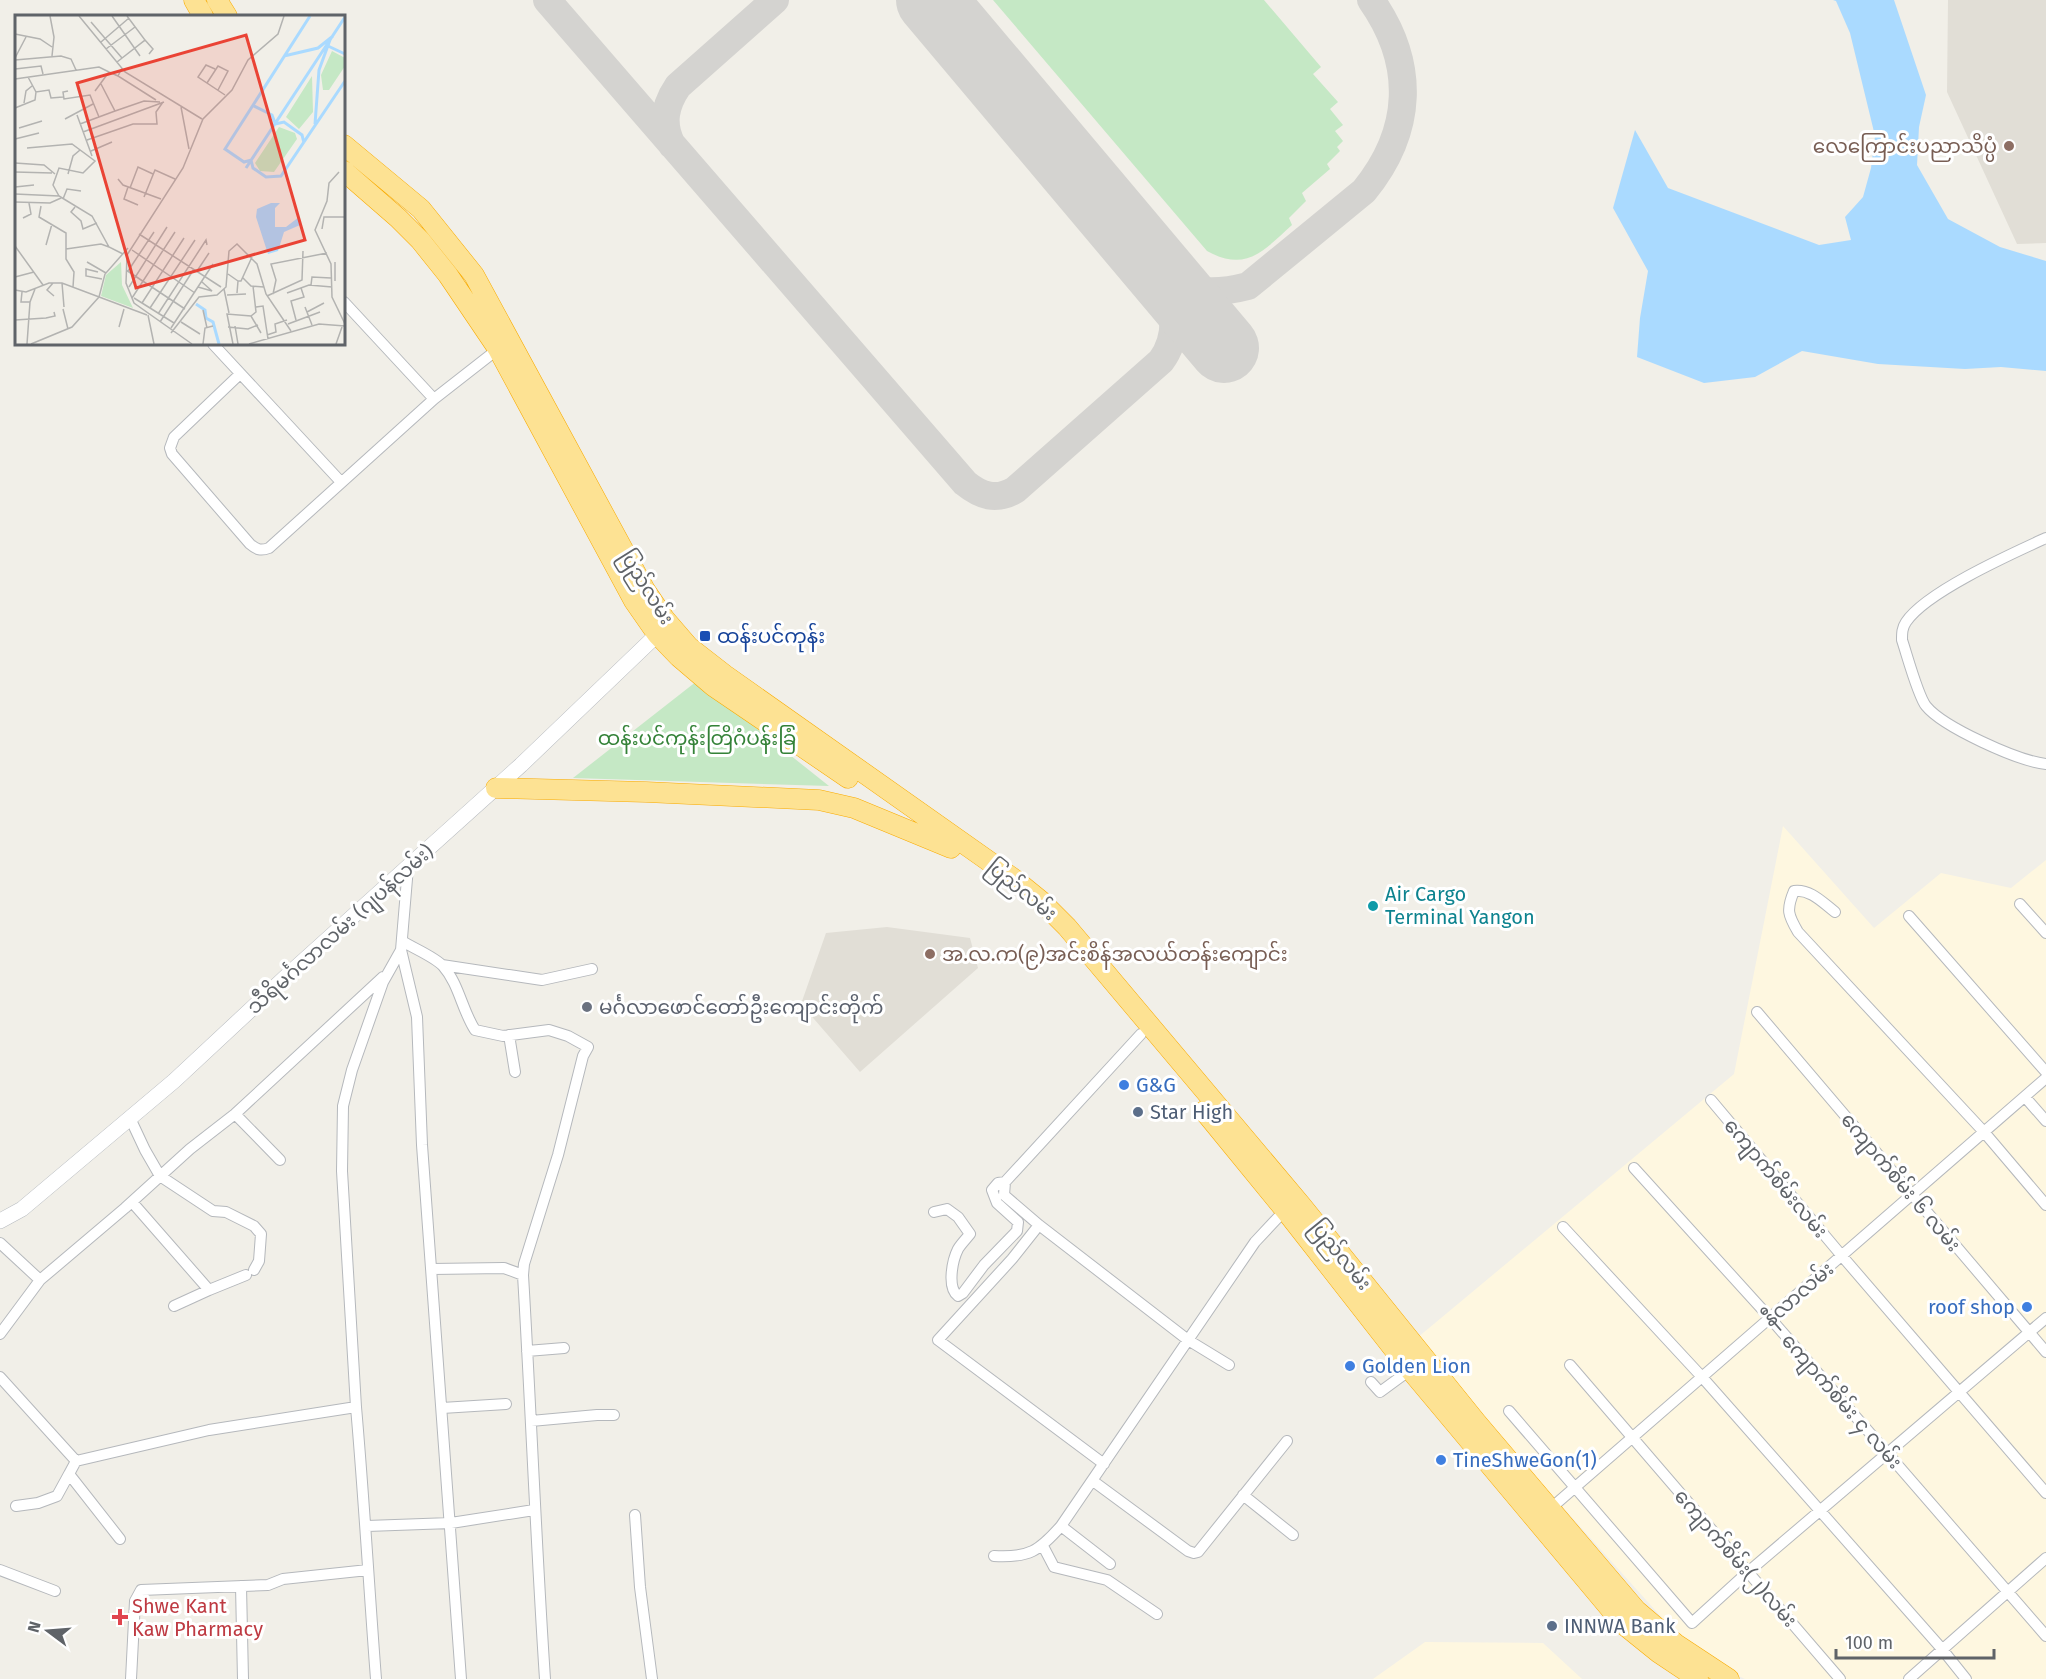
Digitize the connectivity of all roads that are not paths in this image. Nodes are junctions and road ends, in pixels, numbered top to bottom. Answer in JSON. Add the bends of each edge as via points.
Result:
{"nodes":[{"id":1,"x":194,"y":0,"type":"edge"},
{"id":2,"x":217,"y":0,"type":"edge"},
{"id":3,"x":202,"y":15,"type":"edge"},
{"id":4,"x":226,"y":15,"type":"edge"},
{"id":5,"x":345,"y":146,"type":"edge"},
{"id":6,"x":345,"y":172,"type":"edge"},
{"id":7,"x":345,"y":303,"type":"edge"},
{"id":8,"x":214,"y":345,"type":"edge"},
{"id":9,"x":498,"y":349,"type":"junction"},
{"id":10,"x":240,"y":374,"type":"junction"},
{"id":11,"x":434,"y":399,"type":"junction"},
{"id":12,"x":341,"y":482,"type":"junction"},
{"id":13,"x":2046,"y":538,"type":"edge"},
{"id":14,"x":663,"y":629,"type":"junction"},
{"id":15,"x":2046,"y":764,"type":"edge"},
{"id":16,"x":496,"y":788,"type":"junction"},
{"id":17,"x":951,"y":848,"type":"junction"},
{"id":18,"x":408,"y":867,"type":"junction"},
{"id":19,"x":2020,"y":904,"type":"dead end"},
{"id":20,"x":1835,"y":912,"type":"dead end"},
{"id":21,"x":1909,"y":916,"type":"dead end"},
{"id":22,"x":2046,"y":933,"type":"edge"},
{"id":23,"x":402,"y":946,"type":"junction"},
{"id":24,"x":442,"y":965,"type":"junction"},
{"id":25,"x":592,"y":969,"type":"dead end"},
{"id":26,"x":389,"y":971,"type":"junction"},
{"id":27,"x":1757,"y":1012,"type":"dead end"},
{"id":28,"x":1142,"y":1034,"type":"junction"},
{"id":29,"x":509,"y":1035,"type":"junction"},
{"id":30,"x":515,"y":1072,"type":"dead end"},
{"id":31,"x":2046,"y":1072,"type":"edge"},
{"id":32,"x":2046,"y":1078,"type":"edge"},
{"id":33,"x":2025,"y":1097,"type":"junction"},
{"id":34,"x":1711,"y":1100,"type":"dead end"},
{"id":35,"x":235,"y":1114,"type":"junction"},
{"id":36,"x":130,"y":1118,"type":"junction"},
{"id":37,"x":2046,"y":1121,"type":"edge"},
{"id":38,"x":1984,"y":1132,"type":"junction"},
{"id":39,"x":280,"y":1160,"type":"dead end"},
{"id":40,"x":1634,"y":1168,"type":"dead end"},
{"id":41,"x":160,"y":1176,"type":"junction"},
{"id":42,"x":1005,"y":1182,"type":"junction"},
{"id":43,"x":1911,"y":1195,"type":"junction"},
{"id":44,"x":132,"y":1202,"type":"junction"},
{"id":45,"x":2046,"y":1204,"type":"edge"},
{"id":46,"x":1286,"y":1210,"type":"junction"},
{"id":47,"x":934,"y":1212,"type":"dead end"},
{"id":48,"x":0,"y":1221,"type":"edge"},
{"id":49,"x":1039,"y":1225,"type":"junction"},
{"id":50,"x":1563,"y":1227,"type":"dead end"},
{"id":51,"x":0,"y":1244,"type":"edge"},
{"id":52,"x":1842,"y":1256,"type":"junction"},
{"id":53,"x":432,"y":1269,"type":"junction"},
{"id":54,"x":523,"y":1275,"type":"junction"},
{"id":55,"x":40,"y":1280,"type":"junction"},
{"id":56,"x":209,"y":1290,"type":"junction"},
{"id":57,"x":174,"y":1306,"type":"dead end"},
{"id":58,"x":1770,"y":1318,"type":"junction"},
{"id":59,"x":2046,"y":1318,"type":"edge"},
{"id":60,"x":2029,"y":1332,"type":"junction"},
{"id":61,"x":0,"y":1334,"type":"edge"},
{"id":62,"x":1188,"y":1340,"type":"junction"},
{"id":63,"x":564,"y":1348,"type":"dead end"},
{"id":64,"x":527,"y":1351,"type":"junction"},
{"id":65,"x":2046,"y":1352,"type":"edge"},
{"id":66,"x":1229,"y":1365,"type":"dead end"},
{"id":67,"x":1570,"y":1365,"type":"dead end"},
{"id":68,"x":1410,"y":1370,"type":"junction"},
{"id":69,"x":0,"y":1377,"type":"edge"},
{"id":70,"x":1701,"y":1377,"type":"junction"},
{"id":71,"x":1371,"y":1382,"type":"dead end"},
{"id":72,"x":1959,"y":1392,"type":"junction"},
{"id":73,"x":506,"y":1404,"type":"dead end"},
{"id":74,"x":356,"y":1407,"type":"junction"},
{"id":75,"x":442,"y":1408,"type":"junction"},
{"id":76,"x":1509,"y":1411,"type":"dead end"},
{"id":77,"x":614,"y":1415,"type":"dead end"},
{"id":78,"x":531,"y":1421,"type":"junction"},
{"id":79,"x":1632,"y":1437,"type":"junction"},
{"id":80,"x":1287,"y":1441,"type":"dead end"},
{"id":81,"x":1887,"y":1453,"type":"junction"},
{"id":82,"x":76,"y":1461,"type":"junction"},
{"id":83,"x":1104,"y":1464,"type":"junction"},
{"id":84,"x":69,"y":1474,"type":"junction"},
{"id":85,"x":1093,"y":1481,"type":"junction"},
{"id":86,"x":1574,"y":1487,"type":"junction"},
{"id":87,"x":2046,"y":1493,"type":"edge"},
{"id":88,"x":1243,"y":1495,"type":"junction"},
{"id":89,"x":15,"y":1506,"type":"dead end"},
{"id":90,"x":1550,"y":1509,"type":"junction"},
{"id":91,"x":534,"y":1510,"type":"junction"},
{"id":92,"x":1820,"y":1511,"type":"junction"},
{"id":93,"x":635,"y":1515,"type":"dead end"},
{"id":94,"x":451,"y":1523,"type":"junction"},
{"id":95,"x":367,"y":1526,"type":"junction"},
{"id":96,"x":1062,"y":1526,"type":"junction"},
{"id":97,"x":1293,"y":1535,"type":"dead end"},
{"id":98,"x":120,"y":1539,"type":"dead end"},
{"id":99,"x":1044,"y":1546,"type":"junction"},
{"id":100,"x":994,"y":1556,"type":"dead end"},
{"id":101,"x":2046,"y":1558,"type":"edge"},
{"id":102,"x":1110,"y":1564,"type":"dead end"},
{"id":103,"x":0,"y":1570,"type":"edge"},
{"id":104,"x":368,"y":1570,"type":"junction"},
{"id":105,"x":1748,"y":1572,"type":"junction"},
{"id":106,"x":241,"y":1586,"type":"junction"},
{"id":107,"x":55,"y":1592,"type":"dead end"},
{"id":108,"x":2007,"y":1592,"type":"junction"},
{"id":109,"x":1157,"y":1614,"type":"dead end"},
{"id":110,"x":2046,"y":1636,"type":"edge"},
{"id":111,"x":1942,"y":1649,"type":"junction"},
{"id":112,"x":1659,"y":1653,"type":"junction"},
{"id":113,"x":1714,"y":1677,"type":"edge"},
{"id":114,"x":130,"y":1679,"type":"edge"},
{"id":115,"x":243,"y":1679,"type":"edge"},
{"id":116,"x":376,"y":1679,"type":"edge"},
{"id":117,"x":461,"y":1679,"type":"edge"},
{"id":118,"x":545,"y":1679,"type":"edge"},
{"id":119,"x":652,"y":1679,"type":"edge"},
{"id":120,"x":1680,"y":1679,"type":"edge"},
{"id":121,"x":1840,"y":1679,"type":"edge"},
{"id":122,"x":1909,"y":1679,"type":"edge"},
{"id":123,"x":1966,"y":1679,"type":"edge"}],
"edges":[{"from":1,"to":3,"type":"highway"},
{"from":2,"to":4,"type":"highway"},
{"from":5,"to":14,"type":"highway","name":"ပြည်လမ်း","via":[[421,210],[474,275]]},
{"from":6,"to":9,"type":"highway","name":"ပြည်လမ်း","via":[[420,240]]},
{"from":7,"to":11,"type":"street"},
{"from":8,"to":10,"type":"street"},
{"from":9,"to":11,"type":"street"},
{"from":9,"to":14,"type":"highway","name":"ပြည်လမ်း","via":[[634,601]]},
{"from":10,"to":12,"type":"street"},
{"from":10,"to":12,"type":"street","via":[[174,437],[170,448],[249,544],[262,551],[269,548]]},
{"from":11,"to":12,"type":"street"},
{"from":13,"to":15,"type":"street","via":[[1937,595],[1906,622],[1902,640],[1924,704],[1932,713],[1996,747]]},
{"from":14,"to":16,"type":"street","name":"သီရိမင်္ဂလာလမ်း (ဂျပန်လမ်း)"},
{"from":14,"to":17,"type":"highway","name":"ပြည်လမ်း","via":[[679,657],[713,686]]},
{"from":14,"to":90,"type":"highway","name":"ပြည်လမ်း","via":[[1041,901],[1301,1205]]},
{"from":16,"to":17,"type":"highway","via":[[819,800],[854,808]]},
{"from":16,"to":18,"type":"street","name":"သီရိမင်္ဂလာလမ်း (ဂျပန်လမ်း)"},
{"from":17,"to":28,"type":"highway","name":"ပြည်လမ်း","via":[[1038,912]]},
{"from":18,"to":23,"type":"street"},
{"from":18,"to":36,"type":"street","name":"သီရိမင်္ဂလာလမ်း (ဂျပန်လမ်း)"},
{"from":19,"to":22,"type":"street"},
{"from":20,"to":38,"type":"street","via":[[1810,893],[1800,891],[1794,891],[1788,904],[1798,932]]},
{"from":21,"to":31,"type":"street"},
{"from":23,"to":24,"type":"street"},
{"from":23,"to":26,"type":"street"},
{"from":23,"to":53,"type":"street","via":[[417,1017]]},
{"from":24,"to":25,"type":"street","via":[[542,980]]},
{"from":24,"to":29,"type":"street","via":[[475,1030]]},
{"from":26,"to":35,"type":"street"},
{"from":26,"to":74,"type":"street","via":[[352,1070],[343,1106],[342,1171]]},
{"from":27,"to":43,"type":"street","name":"ကျောက်စိမ်း ၆ လမ်း"},
{"from":28,"to":42,"type":"street"},
{"from":28,"to":46,"type":"highway","name":"ပြည်လမ်း"},
{"from":29,"to":30,"type":"street"},
{"from":29,"to":54,"type":"street","via":[[549,1030],[588,1047]]},
{"from":32,"to":33,"type":"street","name":"နီလာလမ်း"},
{"from":33,"to":37,"type":"street"},
{"from":33,"to":38,"type":"street","name":"နီလာလမ်း"},
{"from":34,"to":52,"type":"street","name":"ကျောက်စိမ်းလမ်း"},
{"from":35,"to":39,"type":"street"},
{"from":35,"to":41,"type":"street"},
{"from":36,"to":41,"type":"street"},
{"from":36,"to":48,"type":"street","name":"သီရိမင်္ဂလာလမ်း (ဂျပန်လမ်း)","via":[[22,1209]]},
{"from":38,"to":43,"type":"street","name":"နီလာလမ်း"},
{"from":38,"to":45,"type":"street"},
{"from":40,"to":58,"type":"street","name":"ကျောက်စိမ်း ၄ လမ်း"},
{"from":41,"to":44,"type":"street"},
{"from":41,"to":56,"type":"street","via":[[213,1211],[226,1212],[254,1226],[261,1234],[259,1260],[250,1272]]},
{"from":42,"to":47,"type":"street","via":[[992,1190],[997,1203],[1018,1222],[1017,1231],[958,1296],[951,1285],[955,1260],[957,1250],[970,1234],[947,1209]]},
{"from":42,"to":49,"type":"street","via":[[1004,1196]]},
{"from":43,"to":52,"type":"street","name":"နီလာလမ်း"},
{"from":43,"to":60,"type":"street","name":"ကျောက်စိမ်း ၆ လမ်း"},
{"from":44,"to":55,"type":"street"},
{"from":44,"to":56,"type":"street"},
{"from":46,"to":62,"type":"street","via":[[1255,1242]]},
{"from":46,"to":68,"type":"highway","name":"ပြည်လမ်း"},
{"from":49,"to":62,"type":"street"},
{"from":49,"to":83,"type":"street","via":[[938,1340]]},
{"from":50,"to":70,"type":"street"},
{"from":51,"to":55,"type":"street"},
{"from":52,"to":58,"type":"street","name":"နီလာလမ်း"},
{"from":52,"to":72,"type":"street","name":"ကျောက်စိမ်းလမ်း"},
{"from":53,"to":54,"type":"street","via":[[504,1268]]},
{"from":53,"to":75,"type":"street"},
{"from":54,"to":64,"type":"street"},
{"from":55,"to":61,"type":"street"},
{"from":56,"to":57,"type":"street"},
{"from":58,"to":70,"type":"street","name":"နီလာလမ်း"},
{"from":58,"to":81,"type":"street","name":"ကျောက်စိမ်း ၄ လမ်း"},
{"from":59,"to":60,"type":"street"},
{"from":60,"to":65,"type":"street","name":"ကျောက်စိမ်း ၆ လမ်း"},
{"from":60,"to":72,"type":"street"},
{"from":62,"to":66,"type":"street"},
{"from":62,"to":83,"type":"street"},
{"from":63,"to":64,"type":"street"},
{"from":64,"to":78,"type":"street"},
{"from":67,"to":79,"type":"street","name":"ကျောက်စိမ်း(၂)လမ်း"},
{"from":68,"to":71,"type":"street","via":[[1380,1392]]},
{"from":68,"to":112,"type":"highway","name":"ပြည်လမ်း","via":[[1623,1624]]},
{"from":69,"to":82,"type":"street"},
{"from":70,"to":79,"type":"street","name":"နီလာလမ်း"},
{"from":70,"to":92,"type":"street"},
{"from":72,"to":81,"type":"street"},
{"from":72,"to":87,"type":"street","name":"ကျောက်စိမ်းလမ်း"},
{"from":73,"to":75,"type":"street"},
{"from":74,"to":82,"type":"street","via":[[209,1430]]},
{"from":74,"to":95,"type":"street"},
{"from":75,"to":94,"type":"street"},
{"from":76,"to":86,"type":"street"},
{"from":77,"to":78,"type":"street"},
{"from":78,"to":91,"type":"street"},
{"from":79,"to":86,"type":"street","name":"နီလာလမ်း"},
{"from":79,"to":105,"type":"street","name":"ကျောက်စိမ်း(၂)လမ်း"},
{"from":80,"to":88,"type":"street"},
{"from":81,"to":92,"type":"street"},
{"from":81,"to":108,"type":"street","name":"ကျောက်စိမ်း ၄ လမ်း"},
{"from":82,"to":84,"type":"street"},
{"from":83,"to":85,"type":"street"},
{"from":84,"to":89,"type":"street","via":[[57,1496]]},
{"from":84,"to":98,"type":"street"},
{"from":85,"to":88,"type":"street","via":[[1194,1553]]},
{"from":85,"to":96,"type":"street"},
{"from":86,"to":90,"type":"street","name":"နီလာလမ်း"},
{"from":86,"to":105,"type":"street","via":[[1692,1623]]},
{"from":88,"to":97,"type":"street"},
{"from":90,"to":113,"type":"highway","name":"ပြည်လမ်း","via":[[1636,1610]]},
{"from":91,"to":94,"type":"street"},
{"from":91,"to":118,"type":"street"},
{"from":92,"to":105,"type":"street"},
{"from":92,"to":111,"type":"street"},
{"from":93,"to":119,"type":"street"},
{"from":94,"to":95,"type":"street"},
{"from":94,"to":117,"type":"street"},
{"from":95,"to":104,"type":"street"},
{"from":96,"to":99,"type":"street"},
{"from":96,"to":102,"type":"street"},
{"from":99,"to":100,"type":"street","via":[[1017,1558]]},
{"from":99,"to":109,"type":"street","via":[[1054,1567],[1107,1580]]},
{"from":101,"to":108,"type":"street"},
{"from":103,"to":107,"type":"street"},
{"from":104,"to":106,"type":"street"},
{"from":104,"to":116,"type":"street"},
{"from":105,"to":121,"type":"street","name":"ကျောက်စိမ်း(၂)လမ်း"},
{"from":106,"to":114,"type":"street","via":[[141,1590],[135,1602]]},
{"from":106,"to":115,"type":"street"},
{"from":108,"to":110,"type":"street","name":"ကျောက်စိမ်း ၄ လမ်း"},
{"from":108,"to":111,"type":"street"},
{"from":111,"to":122,"type":"street"},
{"from":111,"to":123,"type":"street"},
{"from":112,"to":113,"type":"highway","name":"ပြည်လမ်း"},
{"from":112,"to":120,"type":"street"}]}
